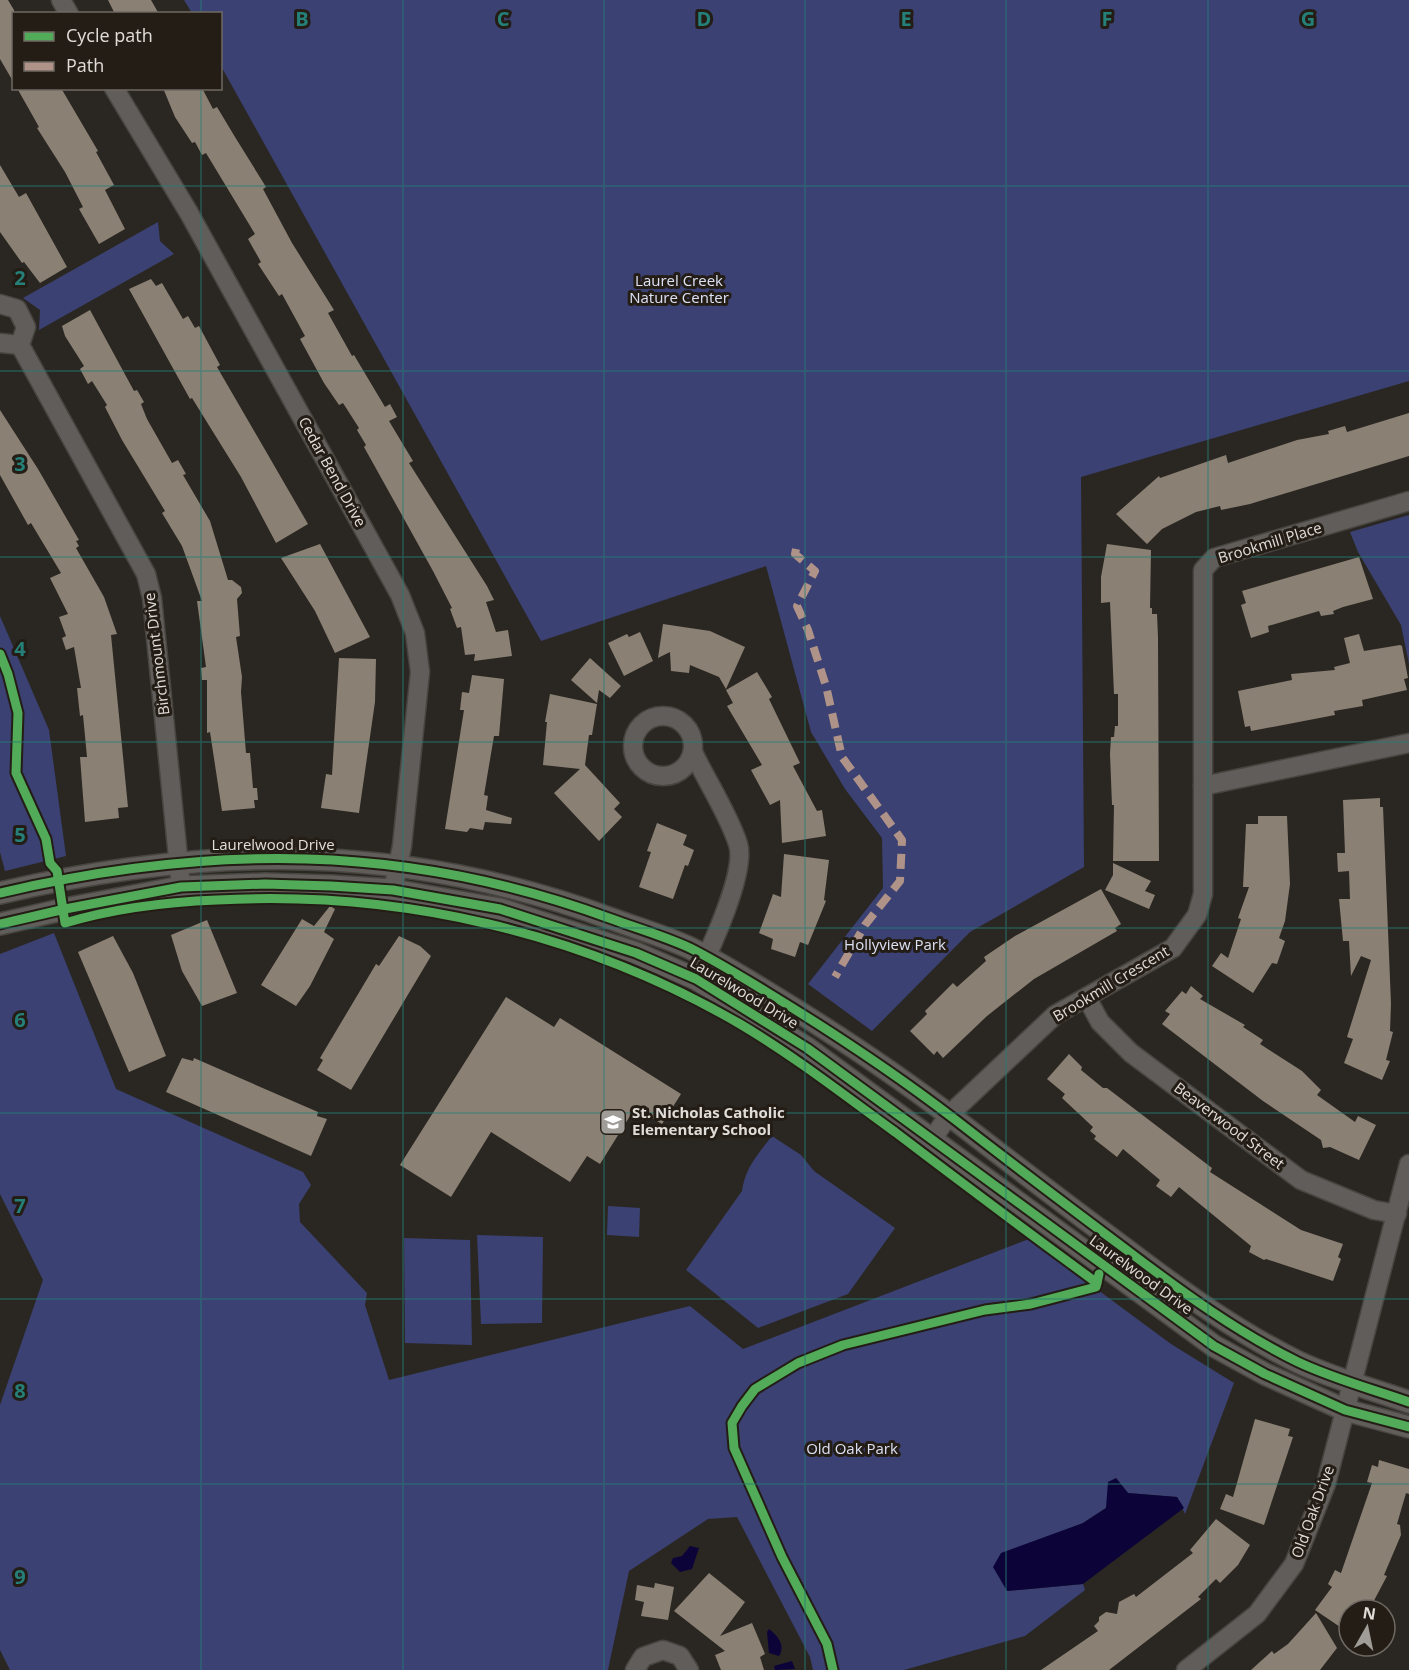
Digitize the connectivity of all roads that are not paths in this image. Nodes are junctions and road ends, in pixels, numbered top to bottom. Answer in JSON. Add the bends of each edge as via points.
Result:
{"nodes":[{"id":1,"x":115,"y":90,"type":"edge"},
{"id":2,"x":0,"y":304,"type":"edge"},
{"id":3,"x":0,"y":344,"type":"edge"},
{"id":4,"x":20,"y":345,"type":"junction"},
{"id":5,"x":1409,"y":501,"type":"edge"},
{"id":6,"x":1409,"y":743,"type":"edge"},
{"id":7,"x":693,"y":752,"type":"dead end"},
{"id":8,"x":1203,"y":786,"type":"junction"},
{"id":9,"x":177,"y":862,"type":"junction"},
{"id":10,"x":399,"y":865,"type":"junction"},
{"id":11,"x":181,"y":887,"type":"junction"},
{"id":12,"x":393,"y":890,"type":"junction"},
{"id":13,"x":0,"y":893,"type":"edge"},
{"id":14,"x":0,"y":924,"type":"edge"},
{"id":15,"x":707,"y":957,"type":"junction"},
{"id":16,"x":696,"y":979,"type":"junction"},
{"id":17,"x":1087,"y":998,"type":"junction"},
{"id":18,"x":949,"y":1115,"type":"junction"},
{"id":19,"x":933,"y":1138,"type":"junction"},
{"id":20,"x":1409,"y":1164,"type":"edge"},
{"id":21,"x":1397,"y":1214,"type":"junction"},
{"id":22,"x":1354,"y":1383,"type":"junction"},
{"id":23,"x":1409,"y":1402,"type":"edge"},
{"id":24,"x":1346,"y":1410,"type":"junction"},
{"id":25,"x":1409,"y":1427,"type":"edge"},
{"id":26,"x":1197,"y":1667,"type":"edge"},
{"id":27,"x":635,"y":1670,"type":"edge"},
{"id":28,"x":689,"y":1670,"type":"edge"}],
"edges":[{"from":1,"to":10,"type":"street","name":"Cedar Bend Drive","via":[[194,223],[400,596],[415,633],[420,697]]},
{"from":2,"to":4,"type":"street","via":[[17,309],[26,327]]},
{"from":3,"to":4,"type":"street"},
{"from":4,"to":9,"type":"street","name":"Birchmount Drive","via":[[146,574],[152,598]]},
{"from":5,"to":8,"type":"street","name":"Brookmill Place","via":[[1214,558],[1203,570]]},
{"from":6,"to":8,"type":"street"},
{"from":7,"to":15,"type":"street","via":[[738,845],[738,865]]},
{"from":8,"to":17,"type":"street","name":"Brookmill Crescent","via":[[1203,894],[1197,915],[1173,948]]},
{"from":9,"to":10,"type":"street","name":"Laurelwood Drive","via":[[263,857]]},
{"from":9,"to":11,"type":"street","name":"Birchmount Drive"},
{"from":9,"to":13,"type":"street","name":"Laurelwood Drive","via":[[58,879]]},
{"from":10,"to":12,"type":"street","name":"Cedar Bend Drive"},
{"from":10,"to":15,"type":"street","name":"Laurelwood Drive","via":[[548,895]]},
{"from":11,"to":12,"type":"street","name":"Laurelwood Drive","via":[[265,884]]},
{"from":11,"to":14,"type":"street","name":"Laurelwood Drive"},
{"from":12,"to":16,"type":"street","name":"Laurelwood Drive","via":[[510,912],[636,953]]},
{"from":15,"to":16,"type":"street"},
{"from":15,"to":18,"type":"street","name":"Laurelwood Drive","via":[[819,1023]]},
{"from":16,"to":19,"type":"street","name":"Laurelwood Drive","via":[[807,1048]]},
{"from":17,"to":18,"type":"street","name":"Brookmill Crescent","via":[[1056,1015]]},
{"from":17,"to":21,"type":"street","name":"Beaverwood Street","via":[[1100,1022],[1131,1053],[1301,1180],[1374,1210]]},
{"from":18,"to":19,"type":"street","name":"Brookmill Crescent"},
{"from":18,"to":22,"type":"street","name":"Laurelwood Drive","via":[[1197,1303],[1301,1363]]},
{"from":19,"to":24,"type":"street","name":"Laurelwood Drive","via":[[1214,1346]]},
{"from":20,"to":21,"type":"street"},
{"from":21,"to":22,"type":"street"},
{"from":22,"to":23,"type":"street","name":"Laurelwood Drive"},
{"from":22,"to":24,"type":"street","name":"Old Oak Drive"},
{"from":24,"to":25,"type":"street","name":"Laurelwood Drive"},
{"from":24,"to":26,"type":"street","name":"Old Oak Drive","via":[[1326,1484],[1294,1564],[1257,1614]]},
{"from":27,"to":28,"type":"street","via":[[642,1657],[663,1650],[680,1656]]}]}
